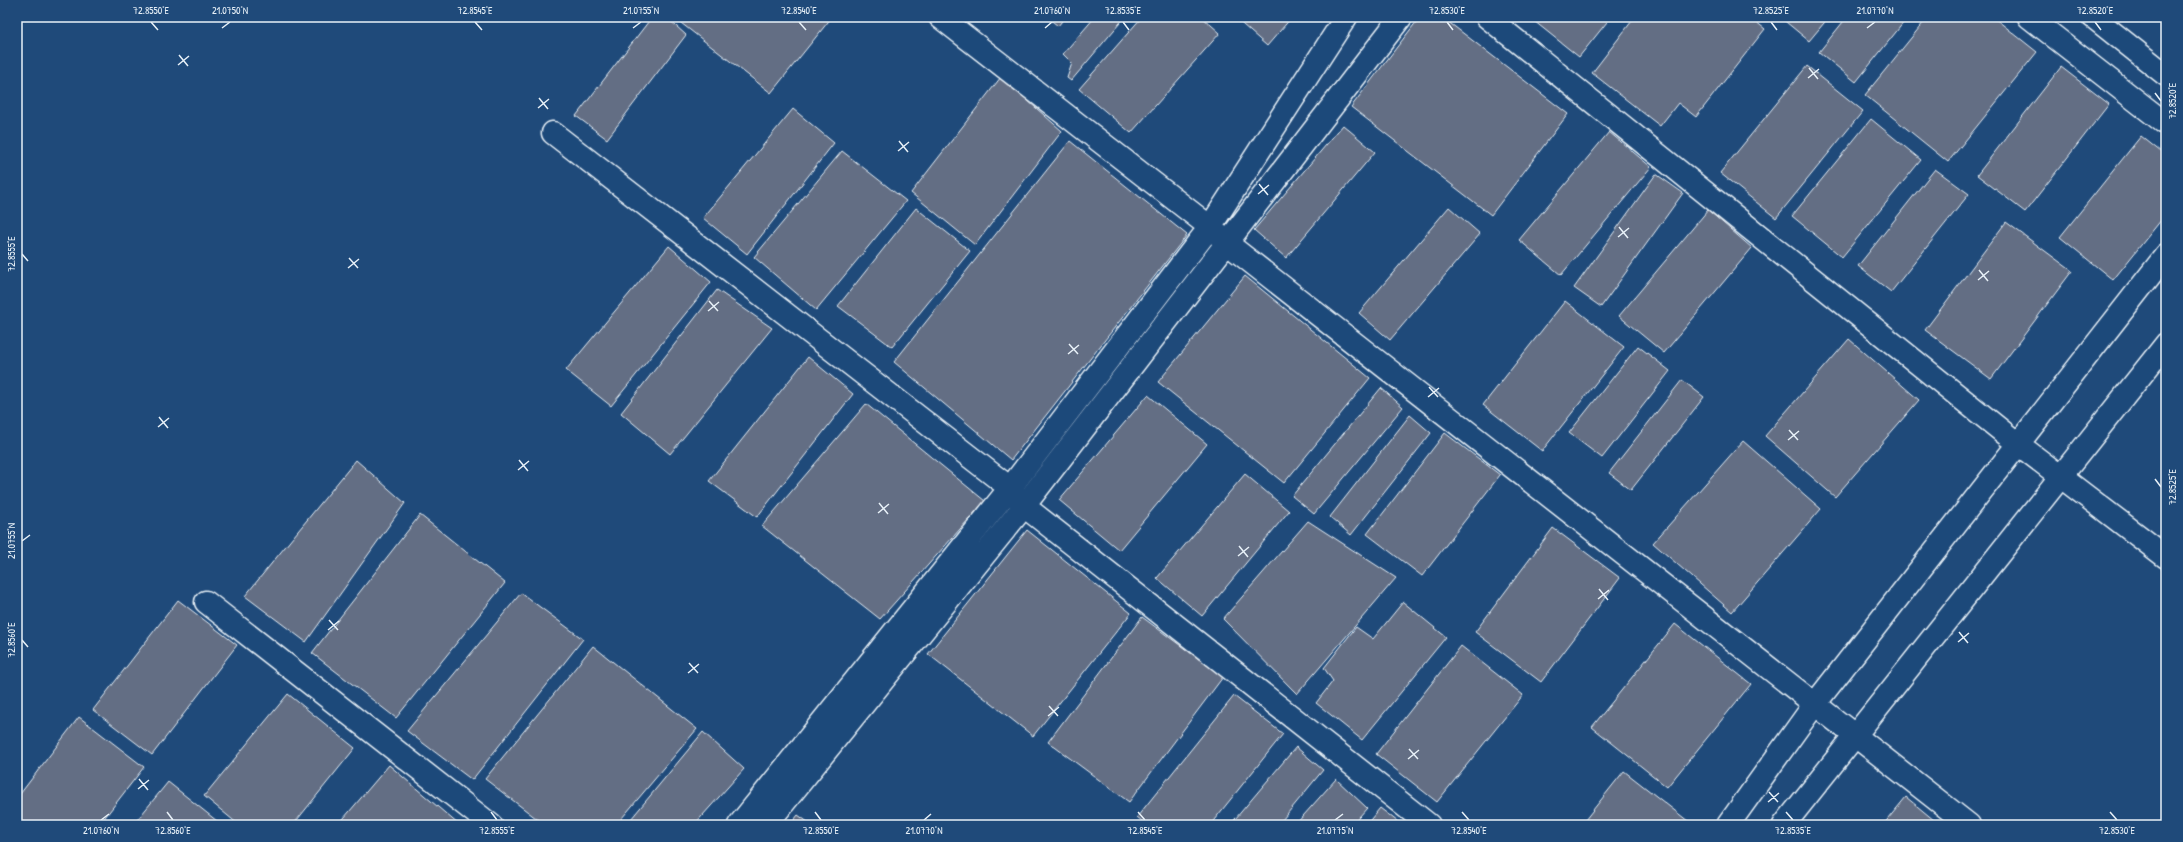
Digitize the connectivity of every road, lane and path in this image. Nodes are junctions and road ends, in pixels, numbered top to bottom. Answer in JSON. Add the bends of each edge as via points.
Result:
{"nodes":[{"id":1,"x":940,"y":17,"type":"edge"},
{"id":2,"x":1346,"y":17,"type":"edge"},
{"id":3,"x":1401,"y":17,"type":"edge"},
{"id":4,"x":1487,"y":17,"type":"edge"},
{"id":5,"x":2028,"y":17,"type":"edge"},
{"id":6,"x":2093,"y":17,"type":"edge"},
{"id":7,"x":2166,"y":75,"type":"edge"},
{"id":8,"x":2166,"y":124,"type":"edge"},
{"id":9,"x":553,"y":133,"type":"dead end"},
{"id":10,"x":1210,"y":226,"type":"junction"},
{"id":11,"x":1228,"y":244,"type":"junction"},
{"id":12,"x":2166,"y":255,"type":"edge"},
{"id":13,"x":2166,"y":344,"type":"edge"},
{"id":14,"x":2018,"y":444,"type":"junction"},
{"id":15,"x":2060,"y":475,"type":"junction"},
{"id":16,"x":1010,"y":488,"type":"junction"},
{"id":17,"x":1024,"y":506,"type":"junction"},
{"id":18,"x":2166,"y":557,"type":"edge"},
{"id":19,"x":206,"y":602,"type":"dead end"},
{"id":20,"x":1814,"y":705,"type":"junction"},
{"id":21,"x":1856,"y":734,"type":"junction"},
{"id":22,"x":491,"y":825,"type":"edge"},
{"id":23,"x":739,"y":825,"type":"edge"},
{"id":24,"x":766,"y":825,"type":"edge"},
{"id":25,"x":1429,"y":825,"type":"edge"},
{"id":26,"x":1728,"y":825,"type":"edge"},
{"id":27,"x":1784,"y":825,"type":"edge"},
{"id":28,"x":1969,"y":825,"type":"edge"}],
"edges":[{"from":1,"to":10,"type":"street"},
{"from":2,"to":10,"type":"street"},
{"from":3,"to":11,"type":"street"},
{"from":4,"to":14,"type":"street"},
{"from":5,"to":8,"type":"street"},
{"from":6,"to":7,"type":"street"},
{"from":9,"to":16,"type":"street"},
{"from":10,"to":11,"type":"street"},
{"from":10,"to":16,"type":"street"},
{"from":11,"to":17,"type":"street"},
{"from":11,"to":20,"type":"street"},
{"from":12,"to":14,"type":"street"},
{"from":13,"to":15,"type":"street"},
{"from":14,"to":15,"type":"street"},
{"from":14,"to":20,"type":"street"},
{"from":15,"to":18,"type":"street"},
{"from":15,"to":21,"type":"street"},
{"from":16,"to":17,"type":"street"},
{"from":16,"to":23,"type":"street"},
{"from":17,"to":24,"type":"street"},
{"from":17,"to":25,"type":"street"},
{"from":19,"to":22,"type":"street"},
{"from":20,"to":21,"type":"street"},
{"from":20,"to":26,"type":"street"},
{"from":21,"to":27,"type":"street"},
{"from":21,"to":28,"type":"street"}]}
